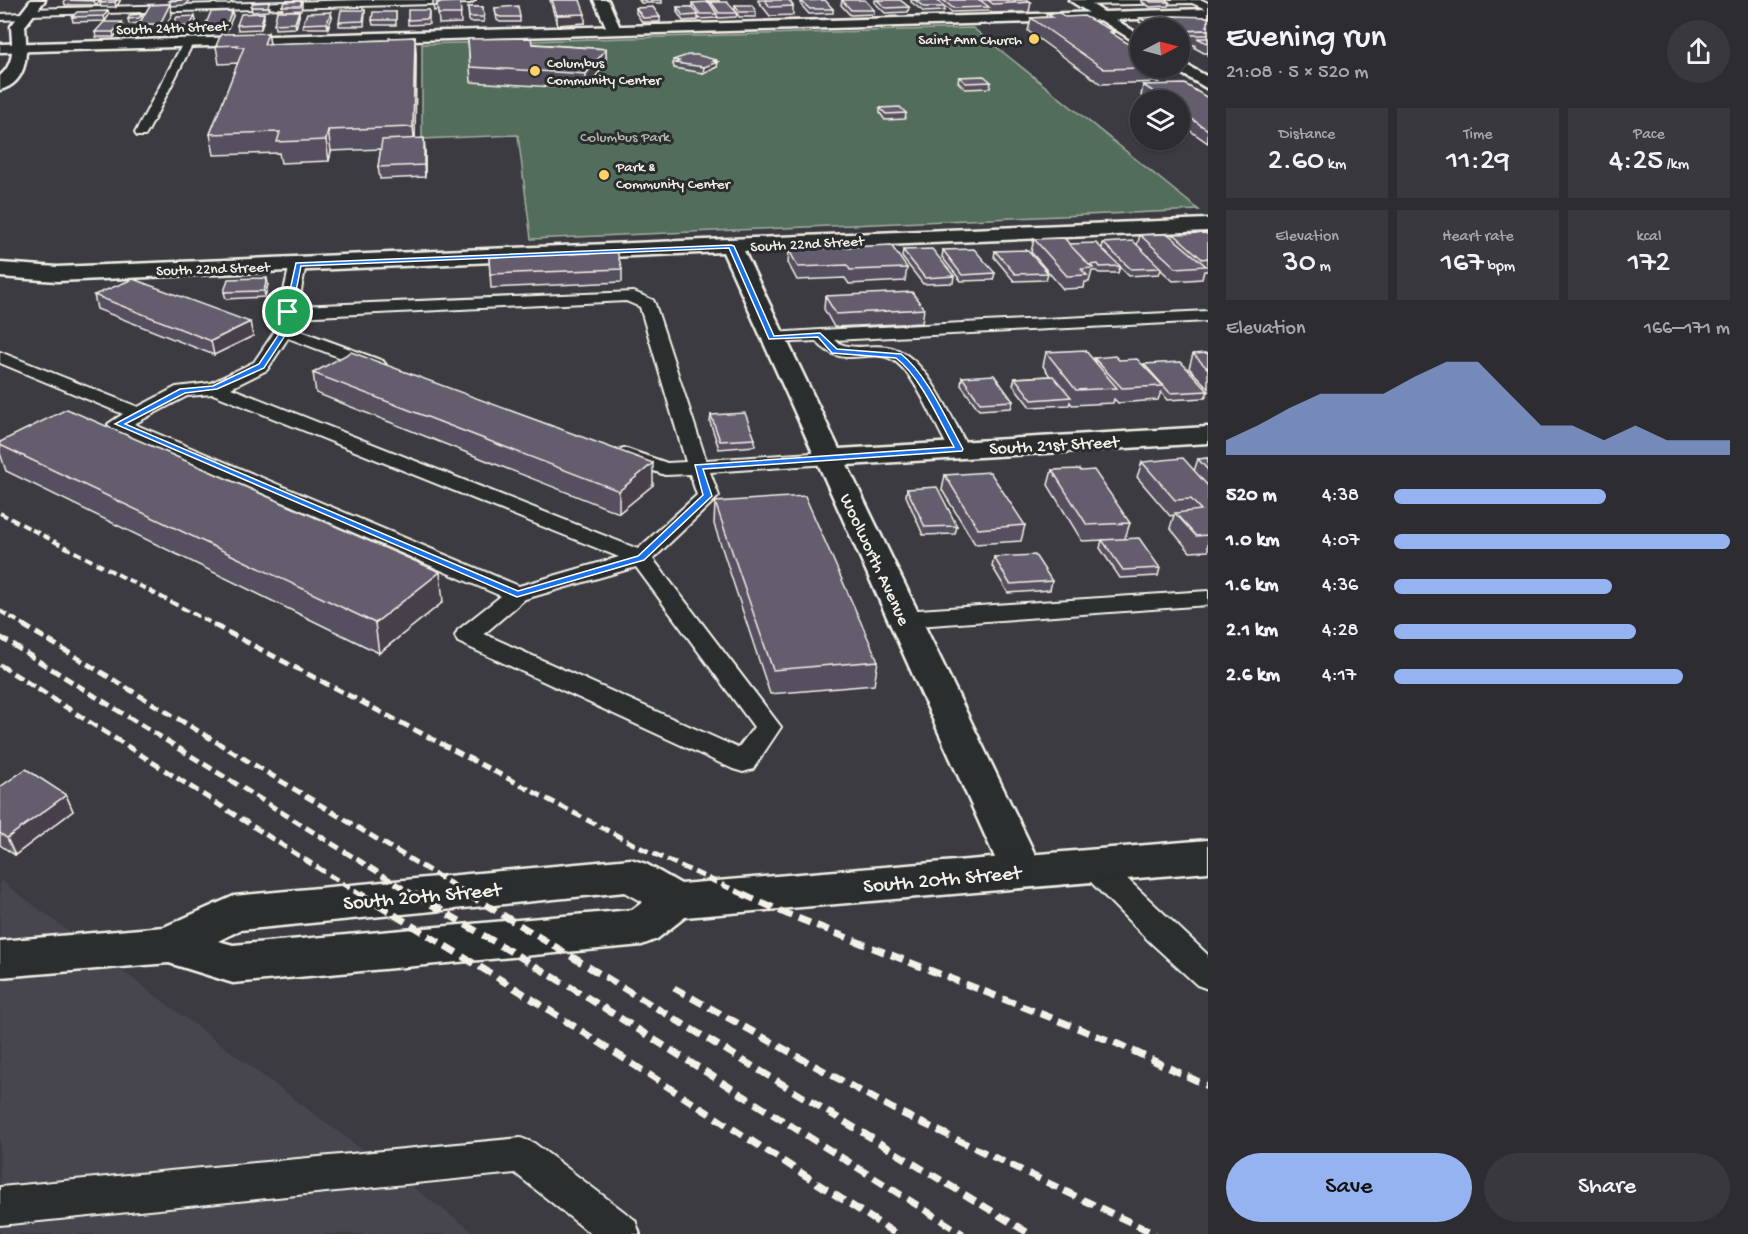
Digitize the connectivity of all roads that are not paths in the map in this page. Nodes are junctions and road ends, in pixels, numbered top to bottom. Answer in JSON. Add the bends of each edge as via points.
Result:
{"nodes":[{"id":1,"x":38,"y":0,"type":"edge"},
{"id":2,"x":470,"y":0,"type":"edge"},
{"id":3,"x":601,"y":0,"type":"edge"},
{"id":4,"x":1077,"y":1,"type":"edge"},
{"id":5,"x":1133,"y":1,"type":"edge"},
{"id":6,"x":1208,"y":7,"type":"edge"},
{"id":7,"x":1208,"y":13,"type":"edge"},
{"id":8,"x":26,"y":14,"type":"junction"},
{"id":9,"x":1154,"y":15,"type":"junction"},
{"id":10,"x":1101,"y":16,"type":"junction"},
{"id":11,"x":0,"y":17,"type":"edge"},
{"id":12,"x":614,"y":30,"type":"junction"},
{"id":13,"x":1130,"y":35,"type":"edge"},
{"id":14,"x":188,"y":43,"type":"junction"},
{"id":15,"x":0,"y":48,"type":"edge"},
{"id":16,"x":20,"y":48,"type":"junction"},
{"id":17,"x":1190,"y":73,"type":"edge"},
{"id":18,"x":1208,"y":84,"type":"edge"},
{"id":19,"x":0,"y":85,"type":"edge"},
{"id":20,"x":141,"y":133,"type":"dead end"},
{"id":21,"x":1208,"y":225,"type":"edge"},
{"id":22,"x":731,"y":246,"type":"junction"},
{"id":23,"x":298,"y":264,"type":"junction"},
{"id":24,"x":5,"y":271,"type":"edge"},
{"id":25,"x":433,"y":290,"type":"dead end"},
{"id":26,"x":290,"y":304,"type":"junction"},
{"id":27,"x":1208,"y":316,"type":"edge"},
{"id":28,"x":284,"y":331,"type":"junction"},
{"id":29,"x":820,"y":335,"type":"junction"},
{"id":30,"x":772,"y":338,"type":"junction"},
{"id":31,"x":0,"y":357,"type":"edge"},
{"id":32,"x":396,"y":372,"type":"edge"},
{"id":33,"x":215,"y":388,"type":"junction"},
{"id":34,"x":139,"y":414,"type":"junction"},
{"id":35,"x":1208,"y":435,"type":"edge"},
{"id":36,"x":609,"y":448,"type":"edge"},
{"id":37,"x":959,"y":449,"type":"junction"},
{"id":38,"x":828,"y":458,"type":"junction"},
{"id":39,"x":698,"y":467,"type":"junction"},
{"id":40,"x":641,"y":558,"type":"junction"},
{"id":41,"x":517,"y":594,"type":"junction"},
{"id":42,"x":1208,"y":598,"type":"edge"},
{"id":43,"x":903,"y":619,"type":"junction"},
{"id":44,"x":1208,"y":856,"type":"edge"},
{"id":45,"x":1093,"y":865,"type":"junction"},
{"id":46,"x":1022,"y":871,"type":"junction"},
{"id":47,"x":0,"y":959,"type":"edge"},
{"id":48,"x":1208,"y":975,"type":"edge"},
{"id":49,"x":0,"y":1206,"type":"edge"},
{"id":50,"x":621,"y":1234,"type":"edge"}],
"edges":[{"from":1,"to":8,"type":"street"},
{"from":2,"to":8,"type":"lane"},
{"from":3,"to":12,"type":"street"},
{"from":4,"to":5,"type":"lane"},
{"from":4,"to":10,"type":"street"},
{"from":5,"to":6,"type":"lane","via":[[1194,0]]},
{"from":5,"to":9,"type":"lane"},
{"from":7,"to":9,"type":"street","name":"South 24th Street"},
{"from":8,"to":11,"type":"lane"},
{"from":8,"to":16,"type":"street","via":[[18,26]]},
{"from":9,"to":10,"type":"street","name":"South 24th Street"},
{"from":10,"to":12,"type":"street","name":"South 24th Street"},
{"from":10,"to":13,"type":"street"},
{"from":12,"to":14,"type":"street","name":"South 24th Street"},
{"from":14,"to":16,"type":"street","name":"South 24th Street"},
{"from":14,"to":20,"type":"lane"},
{"from":15,"to":16,"type":"street","name":"South 24th Street"},
{"from":16,"to":19,"type":"street","via":[[15,72]]},
{"from":17,"to":18,"type":"street"},
{"from":21,"to":22,"type":"street","name":"South 22nd Street"},
{"from":22,"to":23,"type":"street","name":"South 22nd Street"},
{"from":22,"to":30,"type":"street","name":"Woolworth Avenue"},
{"from":23,"to":24,"type":"street","name":"South 22nd Street","via":[[57,274]]},
{"from":23,"to":26,"type":"lane"},
{"from":25,"to":26,"type":"lane"},
{"from":26,"to":28,"type":"lane"},
{"from":26,"to":39,"type":"lane","via":[[628,296],[647,304]]},
{"from":27,"to":29,"type":"lane"},
{"from":28,"to":32,"type":"lane"},
{"from":28,"to":33,"type":"lane","via":[[261,366]]},
{"from":29,"to":30,"type":"lane"},
{"from":29,"to":37,"type":"lane","via":[[835,351],[885,353],[906,362]]},
{"from":30,"to":38,"type":"street","name":"Woolworth Avenue"},
{"from":31,"to":34,"type":"lane"},
{"from":33,"to":34,"type":"lane","via":[[183,391]]},
{"from":33,"to":40,"type":"lane"},
{"from":34,"to":41,"type":"lane","via":[[118,424]]},
{"from":35,"to":37,"type":"street","name":"South 21st Street"},
{"from":36,"to":39,"type":"lane","via":[[665,469]]},
{"from":37,"to":38,"type":"street","name":"South 21st Street"},
{"from":38,"to":39,"type":"lane"},
{"from":38,"to":43,"type":"street","name":"Woolworth Avenue"},
{"from":39,"to":40,"type":"lane","via":[[708,496]]},
{"from":40,"to":41,"type":"lane"},
{"from":40,"to":41,"type":"lane","via":[[768,727],[743,762],[467,636]]},
{"from":42,"to":43,"type":"lane"},
{"from":43,"to":46,"type":"street","name":"Woolworth Avenue"},
{"from":44,"to":45,"type":"street","name":"South 20th Street"},
{"from":45,"to":46,"type":"street","name":"South 20th Street"},
{"from":45,"to":48,"type":"lane"},
{"from":46,"to":47,"type":"street","name":"South 20th Street","via":[[675,900],[642,927],[233,964],[169,945]]},
{"from":49,"to":50,"type":"lane","via":[[521,1155]]}]}
